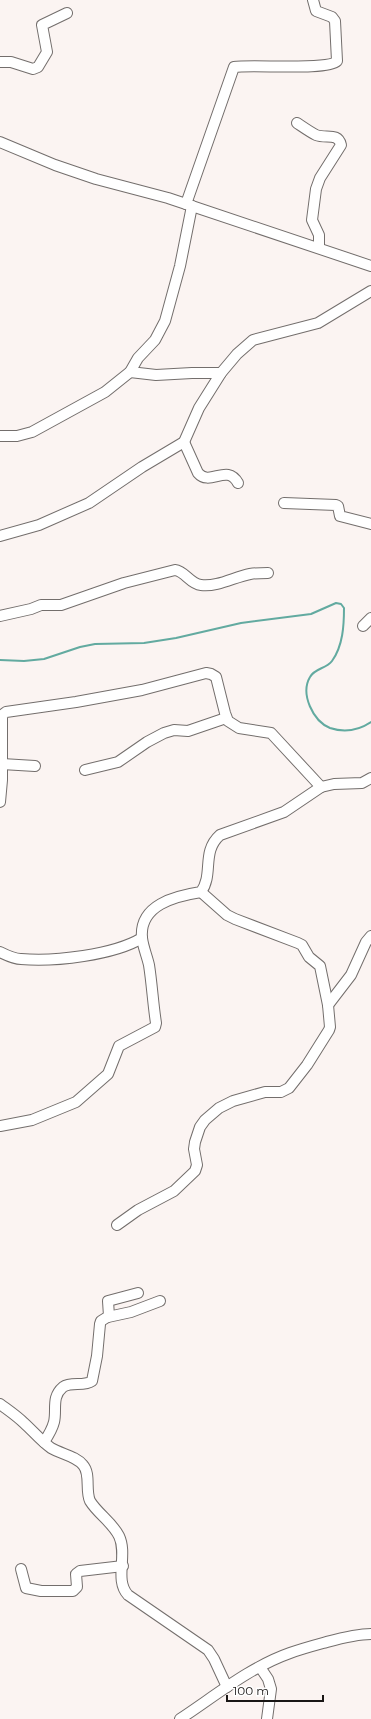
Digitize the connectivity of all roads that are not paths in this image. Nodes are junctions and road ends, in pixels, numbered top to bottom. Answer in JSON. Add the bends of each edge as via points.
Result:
{"nodes":[{"id":1,"x":313,"y":0,"type":"edge"},
{"id":2,"x":67,"y":12,"type":"dead end"},
{"id":3,"x":0,"y":62,"type":"edge"},
{"id":4,"x":297,"y":123,"type":"dead end"},
{"id":5,"x":0,"y":142,"type":"edge"},
{"id":6,"x":189,"y":205,"type":"junction"},
{"id":7,"x":319,"y":248,"type":"junction"},
{"id":8,"x":371,"y":266,"type":"edge"},
{"id":9,"x":371,"y":292,"type":"edge"},
{"id":10,"x":130,"y":372,"type":"junction"},
{"id":11,"x":220,"y":374,"type":"junction"},
{"id":12,"x":0,"y":436,"type":"edge"},
{"id":13,"x":184,"y":442,"type":"junction"},
{"id":14,"x":238,"y":483,"type":"dead end"},
{"id":15,"x":284,"y":503,"type":"dead end"},
{"id":16,"x":371,"y":524,"type":"edge"},
{"id":17,"x":0,"y":536,"type":"edge"},
{"id":18,"x":268,"y":573,"type":"dead end"},
{"id":19,"x":0,"y":616,"type":"edge"},
{"id":20,"x":371,"y":618,"type":"edge"},
{"id":21,"x":363,"y":626,"type":"dead end"},
{"id":22,"x":226,"y":718,"type":"junction"},
{"id":23,"x":2,"y":764,"type":"junction"},
{"id":24,"x":35,"y":766,"type":"dead end"},
{"id":25,"x":85,"y":770,"type":"dead end"},
{"id":26,"x":371,"y":778,"type":"edge"},
{"id":27,"x":321,"y":787,"type":"junction"},
{"id":28,"x":0,"y":802,"type":"edge"},
{"id":29,"x":201,"y":892,"type":"junction"},
{"id":30,"x":371,"y":936,"type":"edge"},
{"id":31,"x":142,"y":938,"type":"junction"},
{"id":32,"x":0,"y":952,"type":"edge"},
{"id":33,"x":328,"y":1005,"type":"junction"},
{"id":34,"x":0,"y":1126,"type":"edge"},
{"id":35,"x":117,"y":1225,"type":"dead end"},
{"id":36,"x":138,"y":1292,"type":"dead end"},
{"id":37,"x":160,"y":1301,"type":"dead end"},
{"id":38,"x":108,"y":1317,"type":"junction"},
{"id":39,"x":0,"y":1404,"type":"edge"},
{"id":40,"x":44,"y":1442,"type":"junction"},
{"id":41,"x":123,"y":1566,"type":"junction"},
{"id":42,"x":20,"y":1569,"type":"dead end"},
{"id":43,"x":371,"y":1634,"type":"edge"},
{"id":44,"x":260,"y":1666,"type":"junction"},
{"id":45,"x":227,"y":1687,"type":"junction"},
{"id":46,"x":180,"y":1719,"type":"edge"},
{"id":47,"x":267,"y":1719,"type":"edge"}],
"edges":[{"from":1,"to":6,"type":"street","via":[[316,11],[332,17],[335,21],[337,61],[332,64],[234,66]]},
{"from":2,"to":3,"type":"street","via":[[42,25],[47,52],[38,67],[33,69],[11,62]]},
{"from":4,"to":7,"type":"street","via":[[316,135],[336,137],[341,145],[316,189],[312,220],[318,235]]},
{"from":5,"to":6,"type":"street","via":[[96,179]]},
{"from":6,"to":7,"type":"street"},
{"from":6,"to":10,"type":"street","via":[[180,266],[165,320],[155,340],[138,358]]},
{"from":7,"to":8,"type":"street"},
{"from":9,"to":11,"type":"street","via":[[323,321],[253,340]]},
{"from":10,"to":11,"type":"street","via":[[156,375]]},
{"from":10,"to":12,"type":"street","via":[[105,392],[32,432],[17,436]]},
{"from":11,"to":13,"type":"street","via":[[199,408]]},
{"from":13,"to":14,"type":"street","via":[[201,476],[208,478],[228,474]]},
{"from":13,"to":17,"type":"street","via":[[89,503],[39,525]]},
{"from":15,"to":16,"type":"street","via":[[336,505],[340,516]]},
{"from":18,"to":19,"type":"street","via":[[250,574],[203,585],[175,570],[124,583],[61,605],[41,605]]},
{"from":20,"to":21,"type":"street"},
{"from":22,"to":23,"type":"street","via":[[216,677],[206,673],[124,694],[8,711],[2,716]]},
{"from":22,"to":25,"type":"street","via":[[188,731],[164,732],[118,762]]},
{"from":22,"to":27,"type":"street","via":[[239,728],[271,733]]},
{"from":23,"to":24,"type":"street"},
{"from":23,"to":28,"type":"street"},
{"from":26,"to":27,"type":"street","via":[[362,783]]},
{"from":27,"to":29,"type":"street","via":[[284,812],[220,835],[209,851],[206,883]]},
{"from":29,"to":31,"type":"street","via":[[178,896],[157,906],[146,918]]},
{"from":29,"to":33,"type":"street","via":[[227,915],[302,945],[309,957],[320,966]]},
{"from":30,"to":33,"type":"street","via":[[348,979]]},
{"from":31,"to":32,"type":"street","via":[[121,948],[60,958],[22,959]]},
{"from":31,"to":34,"type":"street","via":[[153,993],[156,1023],[154,1027],[119,1046],[108,1074],[76,1102],[32,1120]]},
{"from":33,"to":35,"type":"street","via":[[329,1030],[289,1088],[282,1092],[248,1096],[219,1108],[200,1127],[194,1149],[197,1165],[194,1171],[174,1191],[138,1210]]},
{"from":36,"to":38,"type":"street","via":[[108,1301]]},
{"from":37,"to":38,"type":"street"},
{"from":38,"to":40,"type":"street","via":[[100,1324],[92,1381],[65,1386],[58,1392],[54,1423]]},
{"from":39,"to":40,"type":"street"},
{"from":40,"to":41,"type":"street","via":[[79,1461],[85,1468],[90,1501],[119,1536],[123,1549]]},
{"from":41,"to":42,"type":"street","via":[[80,1570],[76,1574],[77,1587],[73,1591],[41,1591],[26,1588]]},
{"from":41,"to":45,"type":"street","via":[[122,1586],[126,1592],[208,1650]]},
{"from":43,"to":44,"type":"street","via":[[334,1640],[290,1653]]},
{"from":44,"to":45,"type":"street"},
{"from":44,"to":47,"type":"street","via":[[271,1689]]},
{"from":45,"to":46,"type":"street"}]}
